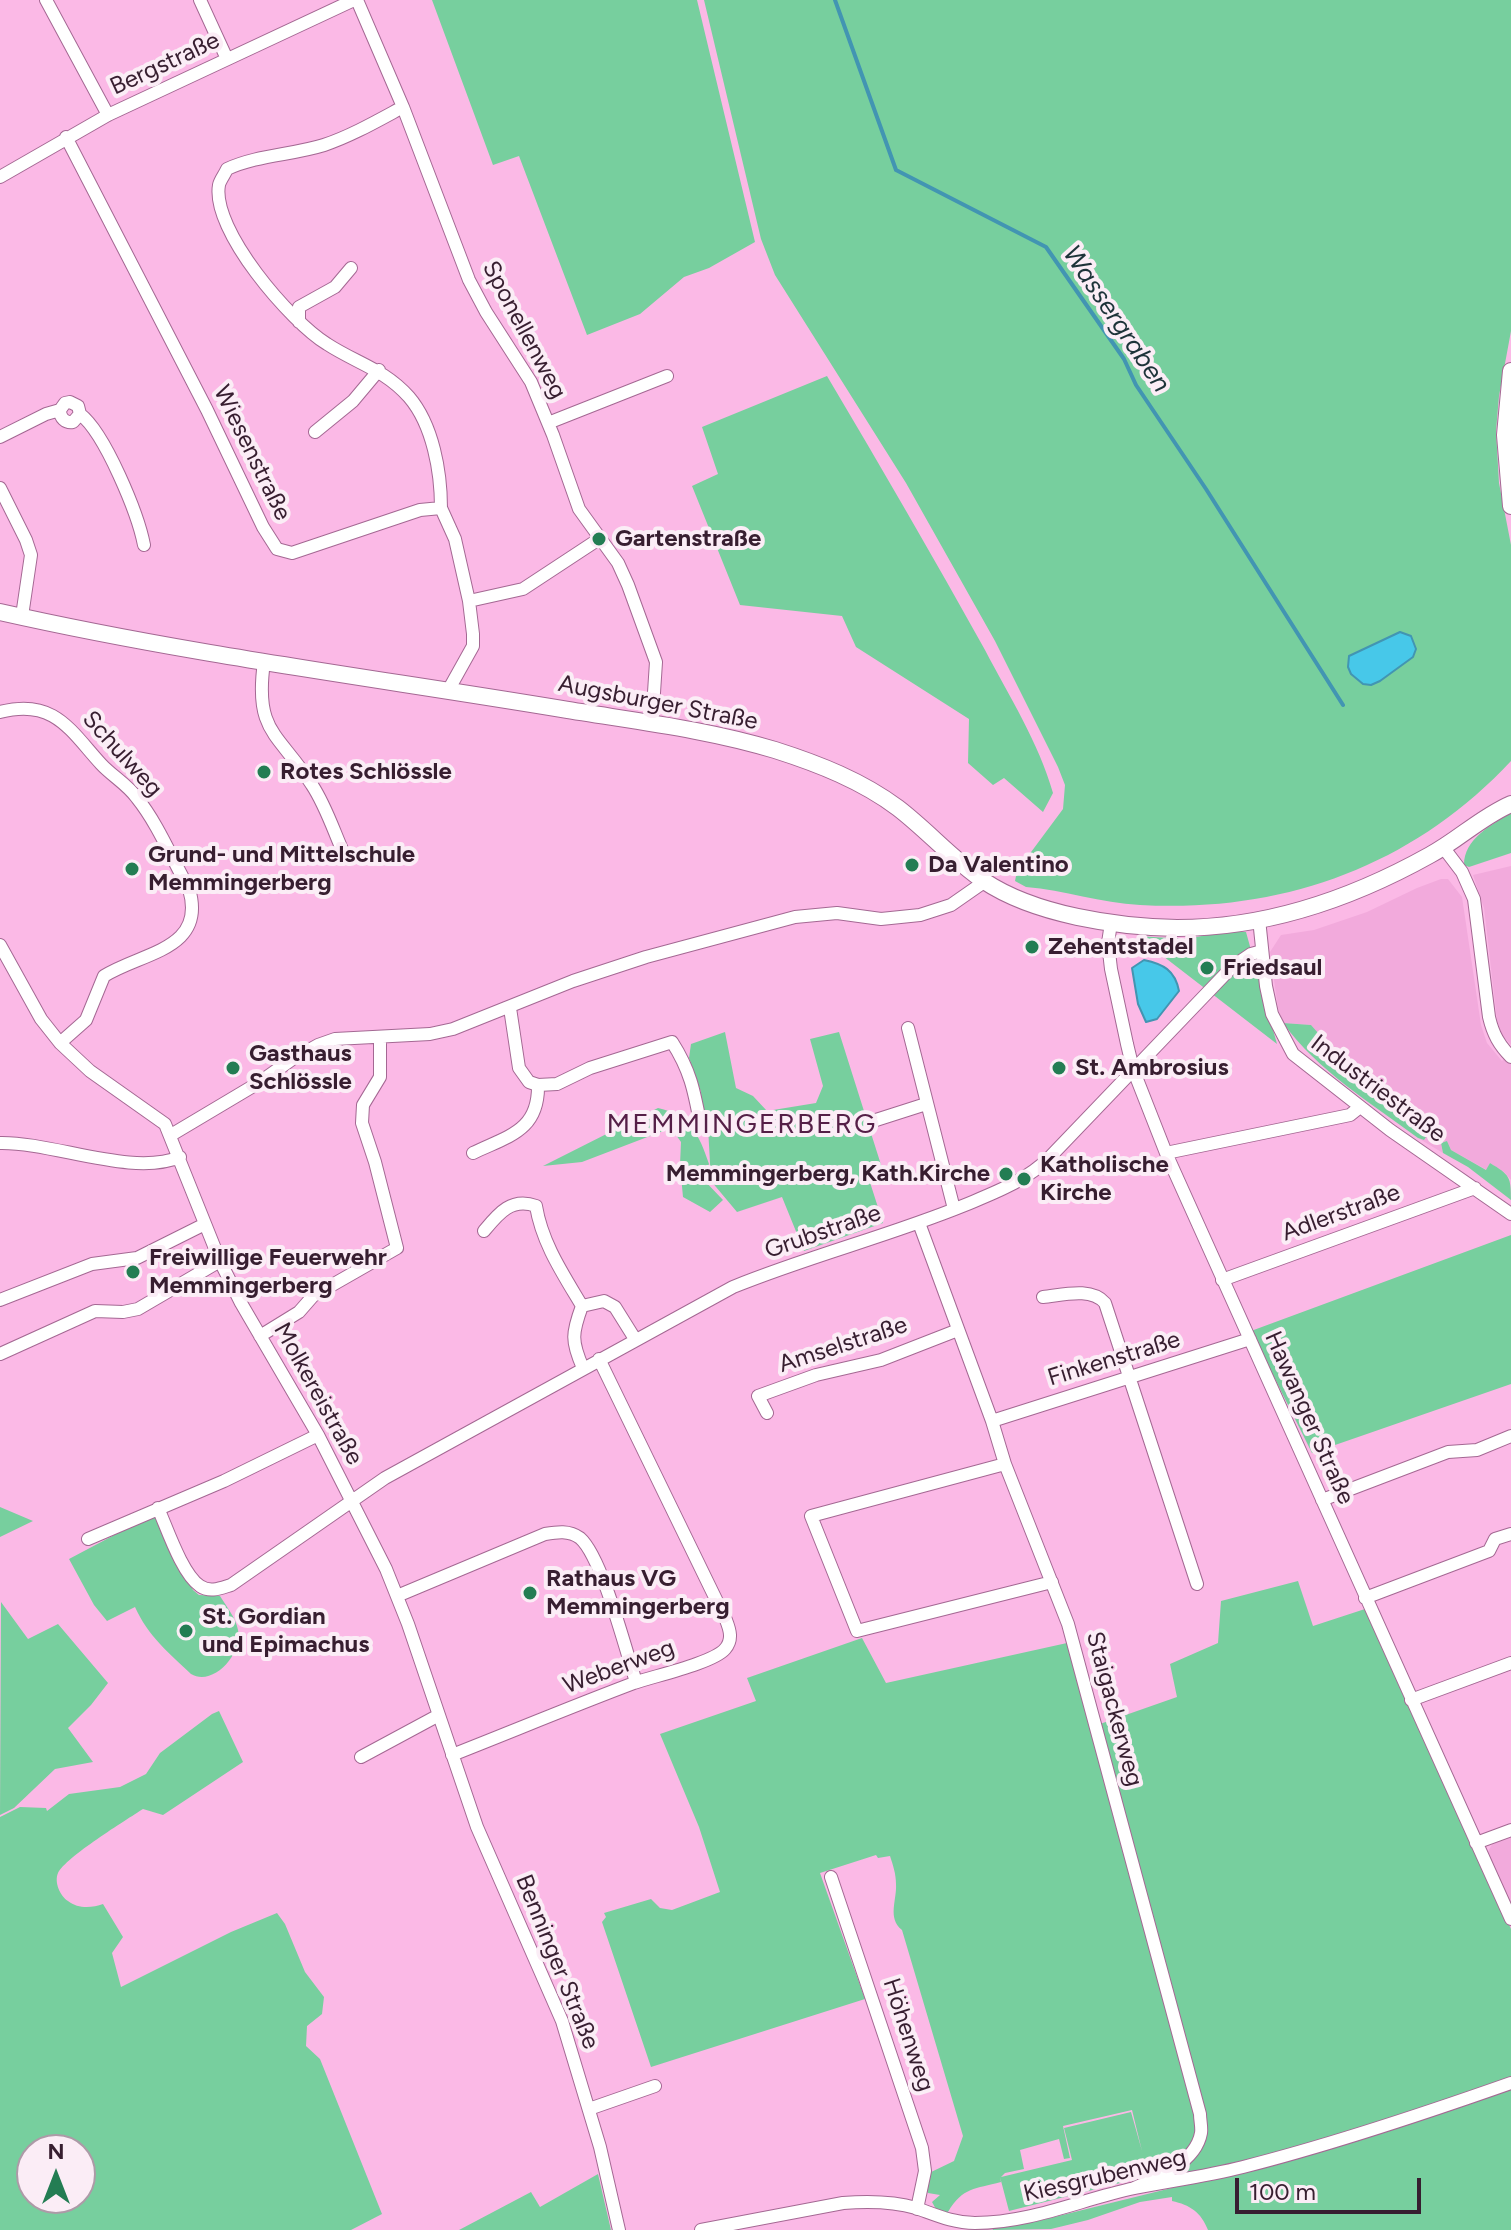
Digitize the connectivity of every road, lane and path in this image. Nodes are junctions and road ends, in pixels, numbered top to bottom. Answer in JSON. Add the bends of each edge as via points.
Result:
{"nodes":[{"id":1,"x":46,"y":0,"type":"edge"},
{"id":2,"x":200,"y":0,"type":"edge"},
{"id":3,"x":355,"y":0,"type":"edge"},
{"id":4,"x":227,"y":59,"type":"junction"},
{"id":5,"x":403,"y":107,"type":"junction"},
{"id":6,"x":108,"y":115,"type":"junction"},
{"id":7,"x":66,"y":137,"type":"junction"},
{"id":8,"x":0,"y":177,"type":"edge"},
{"id":9,"x":351,"y":268,"type":"dead end"},
{"id":10,"x":299,"y":322,"type":"junction"},
{"id":11,"x":379,"y":370,"type":"junction"},
{"id":12,"x":1511,"y":371,"type":"edge"},
{"id":13,"x":667,"y":376,"type":"dead end"},
{"id":14,"x":548,"y":423,"type":"junction"},
{"id":15,"x":315,"y":432,"type":"dead end"},
{"id":16,"x":0,"y":437,"type":"edge"},
{"id":17,"x":0,"y":488,"type":"edge"},
{"id":18,"x":1511,"y":506,"type":"edge"},
{"id":19,"x":441,"y":508,"type":"junction"},
{"id":20,"x":599,"y":539,"type":"junction"},
{"id":21,"x":144,"y":545,"type":"dead end"},
{"id":22,"x":469,"y":601,"type":"junction"},
{"id":23,"x":0,"y":612,"type":"edge"},
{"id":24,"x":22,"y":616,"type":"junction"},
{"id":25,"x":264,"y":662,"type":"junction"},
{"id":26,"x":449,"y":689,"type":"junction"},
{"id":27,"x":0,"y":712,"type":"edge"},
{"id":28,"x":652,"y":723,"type":"junction"},
{"id":29,"x":1511,"y":790,"type":"edge"},
{"id":30,"x":1511,"y":804,"type":"edge"},
{"id":31,"x":1492,"y":812,"type":"junction"},
{"id":32,"x":1443,"y":847,"type":"junction"},
{"id":33,"x":344,"y":854,"type":"dead end"},
{"id":34,"x":984,"y":882,"type":"junction"},
{"id":35,"x":1259,"y":919,"type":"junction"},
{"id":36,"x":1111,"y":923,"type":"junction"},
{"id":37,"x":0,"y":945,"type":"edge"},
{"id":38,"x":1262,"y":951,"type":"junction"},
{"id":39,"x":510,"y":1008,"type":"junction"},
{"id":40,"x":908,"y":1028,"type":"dead end"},
{"id":41,"x":380,"y":1037,"type":"junction"},
{"id":42,"x":60,"y":1043,"type":"junction"},
{"id":43,"x":1511,"y":1057,"type":"edge"},
{"id":44,"x":1133,"y":1069,"type":"junction"},
{"id":45,"x":538,"y":1085,"type":"junction"},
{"id":46,"x":926,"y":1104,"type":"junction"},
{"id":47,"x":1360,"y":1107,"type":"junction"},
{"id":48,"x":876,"y":1120,"type":"dead end"},
{"id":49,"x":700,"y":1122,"type":"dead end"},
{"id":50,"x":171,"y":1135,"type":"junction"},
{"id":51,"x":0,"y":1143,"type":"edge"},
{"id":52,"x":473,"y":1153,"type":"dead end"},
{"id":53,"x":1166,"y":1153,"type":"junction"},
{"id":54,"x":180,"y":1157,"type":"junction"},
{"id":55,"x":1475,"y":1188,"type":"junction"},
{"id":56,"x":954,"y":1209,"type":"junction"},
{"id":57,"x":1511,"y":1214,"type":"edge"},
{"id":58,"x":919,"y":1223,"type":"junction"},
{"id":59,"x":205,"y":1224,"type":"junction"},
{"id":60,"x":484,"y":1231,"type":"dead end"},
{"id":61,"x":220,"y":1261,"type":"junction"},
{"id":62,"x":1222,"y":1280,"type":"junction"},
{"id":63,"x":1043,"y":1297,"type":"dead end"},
{"id":64,"x":0,"y":1300,"type":"edge"},
{"id":65,"x":582,"y":1306,"type":"junction"},
{"id":66,"x":958,"y":1330,"type":"junction"},
{"id":67,"x":260,"y":1336,"type":"junction"},
{"id":68,"x":635,"y":1339,"type":"junction"},
{"id":69,"x":1250,"y":1339,"type":"junction"},
{"id":70,"x":0,"y":1354,"type":"edge"},
{"id":71,"x":599,"y":1359,"type":"junction"},
{"id":72,"x":583,"y":1368,"type":"junction"},
{"id":73,"x":1128,"y":1378,"type":"junction"},
{"id":74,"x":767,"y":1413,"type":"dead end"},
{"id":75,"x":992,"y":1421,"type":"junction"},
{"id":76,"x":318,"y":1435,"type":"junction"},
{"id":77,"x":1511,"y":1436,"type":"edge"},
{"id":78,"x":1005,"y":1464,"type":"junction"},
{"id":79,"x":351,"y":1499,"type":"junction"},
{"id":80,"x":1322,"y":1500,"type":"junction"},
{"id":81,"x":158,"y":1508,"type":"junction"},
{"id":82,"x":1511,"y":1534,"type":"edge"},
{"id":83,"x":88,"y":1539,"type":"dead end"},
{"id":84,"x":1052,"y":1582,"type":"junction"},
{"id":85,"x":1197,"y":1584,"type":"dead end"},
{"id":86,"x":397,"y":1596,"type":"junction"},
{"id":87,"x":1365,"y":1598,"type":"junction"},
{"id":88,"x":1511,"y":1663,"type":"edge"},
{"id":89,"x":636,"y":1682,"type":"junction"},
{"id":90,"x":1411,"y":1700,"type":"junction"},
{"id":91,"x":439,"y":1715,"type":"junction"},
{"id":92,"x":452,"y":1755,"type":"junction"},
{"id":93,"x":361,"y":1757,"type":"dead end"},
{"id":94,"x":1511,"y":1830,"type":"edge"},
{"id":95,"x":1476,"y":1843,"type":"junction"},
{"id":96,"x":831,"y":1877,"type":"dead end"},
{"id":97,"x":1511,"y":1919,"type":"edge"},
{"id":98,"x":1511,"y":2083,"type":"edge"},
{"id":99,"x":655,"y":2086,"type":"dead end"},
{"id":100,"x":589,"y":2109,"type":"junction"},
{"id":101,"x":1134,"y":2188,"type":"junction"},
{"id":102,"x":917,"y":2209,"type":"junction"},
{"id":103,"x":619,"y":2230,"type":"edge"},
{"id":104,"x":701,"y":2230,"type":"edge"}],
"edges":[{"from":1,"to":6,"type":"street"},
{"from":2,"to":4,"type":"street"},
{"from":3,"to":4,"type":"street","name":"Bergstraße"},
{"from":3,"to":5,"type":"street","name":"Sponellenweg"},
{"from":4,"to":6,"type":"street","name":"Bergstraße"},
{"from":5,"to":10,"type":"street","via":[[323,145],[243,162],[227,169],[219,185],[229,228],[278,302]]},
{"from":5,"to":14,"type":"street","name":"Sponellenweg","via":[[469,280],[531,382]]},
{"from":6,"to":7,"type":"street","name":"Bergstraße"},
{"from":7,"to":8,"type":"street","name":"Bergstraße"},
{"from":7,"to":19,"type":"street","name":"Wiesenstraße","via":[[277,549],[292,553],[420,510]]},
{"from":9,"to":10,"type":"street","via":[[335,287],[299,307]]},
{"from":10,"to":11,"type":"street","via":[[325,343]]},
{"from":11,"to":15,"type":"street","via":[[353,401]]},
{"from":11,"to":19,"type":"street","via":[[419,412],[439,477]]},
{"from":12,"to":18,"type":"street","via":[[1505,435]]},
{"from":13,"to":14,"type":"street"},
{"from":14,"to":20,"type":"street","name":"Sponellenweg","via":[[576,502]]},
{"from":16,"to":21,"type":"street","via":[[46,414],[60,410],[61,417],[73,422],[80,414],[111,461]]},
{"from":17,"to":24,"type":"street","via":[[31,555]]},
{"from":19,"to":22,"type":"street","via":[[455,539]]},
{"from":20,"to":22,"type":"street","via":[[523,589]]},
{"from":20,"to":28,"type":"street","name":"Sponellenweg","via":[[618,563],[654,653]]},
{"from":22,"to":26,"type":"street","via":[[473,646]]},
{"from":23,"to":24,"type":"street","name":"Augsburger Straße"},
{"from":24,"to":25,"type":"street","name":"Augsburger Straße"},
{"from":25,"to":26,"type":"street","name":"Augsburger Straße"},
{"from":25,"to":33,"type":"street","via":[[261,694],[266,719],[315,789]]},
{"from":26,"to":28,"type":"street","name":"Augsburger Straße"},
{"from":27,"to":42,"type":"street","name":"Schulweg","via":[[34,709],[56,717],[77,734],[139,800],[193,903],[193,917],[176,943],[104,976],[86,1020]]},
{"from":28,"to":34,"type":"street","name":"Augsburger Straße","via":[[774,750],[835,771],[901,810]]},
{"from":29,"to":31,"type":"street","name":"Augsburger Straße"},
{"from":30,"to":31,"type":"street","name":"Augsburger Straße"},
{"from":31,"to":32,"type":"street","name":"Augsburger Straße"},
{"from":32,"to":35,"type":"street","name":"Augsburger Straße","via":[[1372,885]]},
{"from":32,"to":43,"type":"street","via":[[1474,899],[1489,1017],[1493,1033]]},
{"from":34,"to":36,"type":"street","name":"Augsburger Straße","via":[[1024,901]]},
{"from":34,"to":39,"type":"street","via":[[951,905],[920,915],[795,917],[612,967]]},
{"from":35,"to":36,"type":"street","name":"Augsburger Straße","via":[[1181,928]]},
{"from":35,"to":38,"type":"street","name":"Industriestraße"},
{"from":36,"to":44,"type":"street","name":"Hawanger Straße","via":[[1111,969]]},
{"from":37,"to":42,"type":"street"},
{"from":38,"to":44,"type":"street","name":"Grubstraße","via":[[1232,967]]},
{"from":38,"to":47,"type":"street","name":"Industriestraße","via":[[1269,1000],[1285,1042],[1305,1065]]},
{"from":39,"to":41,"type":"street","via":[[453,1029]]},
{"from":39,"to":45,"type":"street","via":[[519,1068]]},
{"from":40,"to":46,"type":"street"},
{"from":41,"to":50,"type":"street","via":[[350,1036],[318,1045]]},
{"from":41,"to":67,"type":"street","via":[[380,1077],[363,1105],[362,1123],[397,1248],[313,1296],[299,1312]]},
{"from":42,"to":50,"type":"street","via":[[99,1078],[159,1118]]},
{"from":44,"to":53,"type":"street","name":"Hawanger Straße"},
{"from":44,"to":56,"type":"street","name":"Grubstraße","via":[[1039,1169]]},
{"from":45,"to":49,"type":"street","via":[[557,1084],[672,1042],[686,1064]]},
{"from":45,"to":52,"type":"street","via":[[538,1103],[524,1127]]},
{"from":46,"to":48,"type":"street"},
{"from":46,"to":56,"type":"street"},
{"from":47,"to":53,"type":"street","via":[[1350,1115]]},
{"from":47,"to":55,"type":"street","name":"Industriestraße"},
{"from":50,"to":54,"type":"street","name":"Molkereistraße"},
{"from":51,"to":54,"type":"street","via":[[34,1144],[120,1161]]},
{"from":53,"to":62,"type":"street","name":"Hawanger Straße"},
{"from":54,"to":59,"type":"street","name":"Molkereistraße"},
{"from":55,"to":57,"type":"street","name":"Industriestraße"},
{"from":55,"to":62,"type":"street","name":"Adlerstraße"},
{"from":56,"to":58,"type":"street","name":"Grubstraße"},
{"from":58,"to":66,"type":"street","name":"Staigackerweg"},
{"from":58,"to":68,"type":"street","name":"Grubstraße","via":[[754,1278]]},
{"from":59,"to":61,"type":"street","name":"Molkereistraße"},
{"from":59,"to":64,"type":"street","via":[[137,1258],[92,1264]]},
{"from":60,"to":65,"type":"street","via":[[512,1204],[536,1206],[553,1256]]},
{"from":61,"to":67,"type":"street","name":"Molkereistraße"},
{"from":61,"to":70,"type":"street","via":[[138,1309],[95,1311]]},
{"from":62,"to":69,"type":"street","name":"Hawanger Straße"},
{"from":63,"to":73,"type":"street","via":[[1100,1297]]},
{"from":65,"to":68,"type":"street","via":[[604,1301],[615,1307]]},
{"from":65,"to":72,"type":"street","via":[[573,1342]]},
{"from":66,"to":74,"type":"street","name":"Amselstraße","via":[[881,1360],[758,1396]]},
{"from":66,"to":75,"type":"street","name":"Staigackerweg"},
{"from":67,"to":76,"type":"street","name":"Molkereistraße"},
{"from":68,"to":71,"type":"street","name":"Grubstraße"},
{"from":69,"to":73,"type":"street","name":"Finkenstraße"},
{"from":69,"to":80,"type":"street","name":"Hawanger Straße"},
{"from":71,"to":72,"type":"street","name":"Grubstraße"},
{"from":71,"to":89,"type":"street","name":"Weberweg","via":[[729,1629],[722,1652]]},
{"from":72,"to":79,"type":"street","name":"Grubstraße"},
{"from":73,"to":75,"type":"street","name":"Finkenstraße"},
{"from":73,"to":85,"type":"street"},
{"from":75,"to":78,"type":"street","name":"Staigackerweg"},
{"from":76,"to":79,"type":"street","name":"Molkereistraße"},
{"from":76,"to":81,"type":"street"},
{"from":77,"to":80,"type":"street","via":[[1477,1450],[1448,1452]]},
{"from":78,"to":84,"type":"street","name":"Staigackerweg"},
{"from":78,"to":84,"type":"street","via":[[811,1516],[857,1631]]},
{"from":79,"to":81,"type":"street","name":"Grubstraße","via":[[231,1585],[213,1589],[200,1586],[190,1575]]},
{"from":79,"to":86,"type":"street","name":"Benninger Straße"},
{"from":80,"to":87,"type":"street","name":"Hawanger Straße"},
{"from":81,"to":83,"type":"street"},
{"from":82,"to":87,"type":"street","via":[[1495,1539],[1489,1551]]},
{"from":84,"to":101,"type":"street","name":"Staigackerweg","via":[[1082,1669],[1200,2114],[1201,2134],[1193,2151]]},
{"from":86,"to":89,"type":"street","via":[[545,1534],[572,1533],[594,1558]]},
{"from":86,"to":91,"type":"street","name":"Benninger Straße"},
{"from":87,"to":90,"type":"street","name":"Hawanger Straße"},
{"from":88,"to":90,"type":"street"},
{"from":89,"to":92,"type":"street","name":"Weberweg"},
{"from":90,"to":95,"type":"street","name":"Hawanger Straße"},
{"from":91,"to":92,"type":"street","name":"Benninger Straße"},
{"from":91,"to":93,"type":"street"},
{"from":92,"to":100,"type":"street","name":"Benninger Straße","via":[[477,1827],[556,2006]]},
{"from":94,"to":95,"type":"street"},
{"from":95,"to":97,"type":"street","name":"Hawanger Straße"},
{"from":96,"to":102,"type":"street","name":"Höhenweg","via":[[922,2148],[925,2171]]},
{"from":98,"to":101,"type":"street","name":"Kiesgrubenweg","via":[[1304,2150]]},
{"from":99,"to":100,"type":"street"},
{"from":100,"to":103,"type":"street","name":"Benninger Straße"},
{"from":101,"to":102,"type":"street","name":"Kiesgrubenweg","via":[[998,2221],[937,2218]]},
{"from":102,"to":104,"type":"street","name":"Kiesgrubenweg","via":[[889,2202],[843,2203]]}]}
